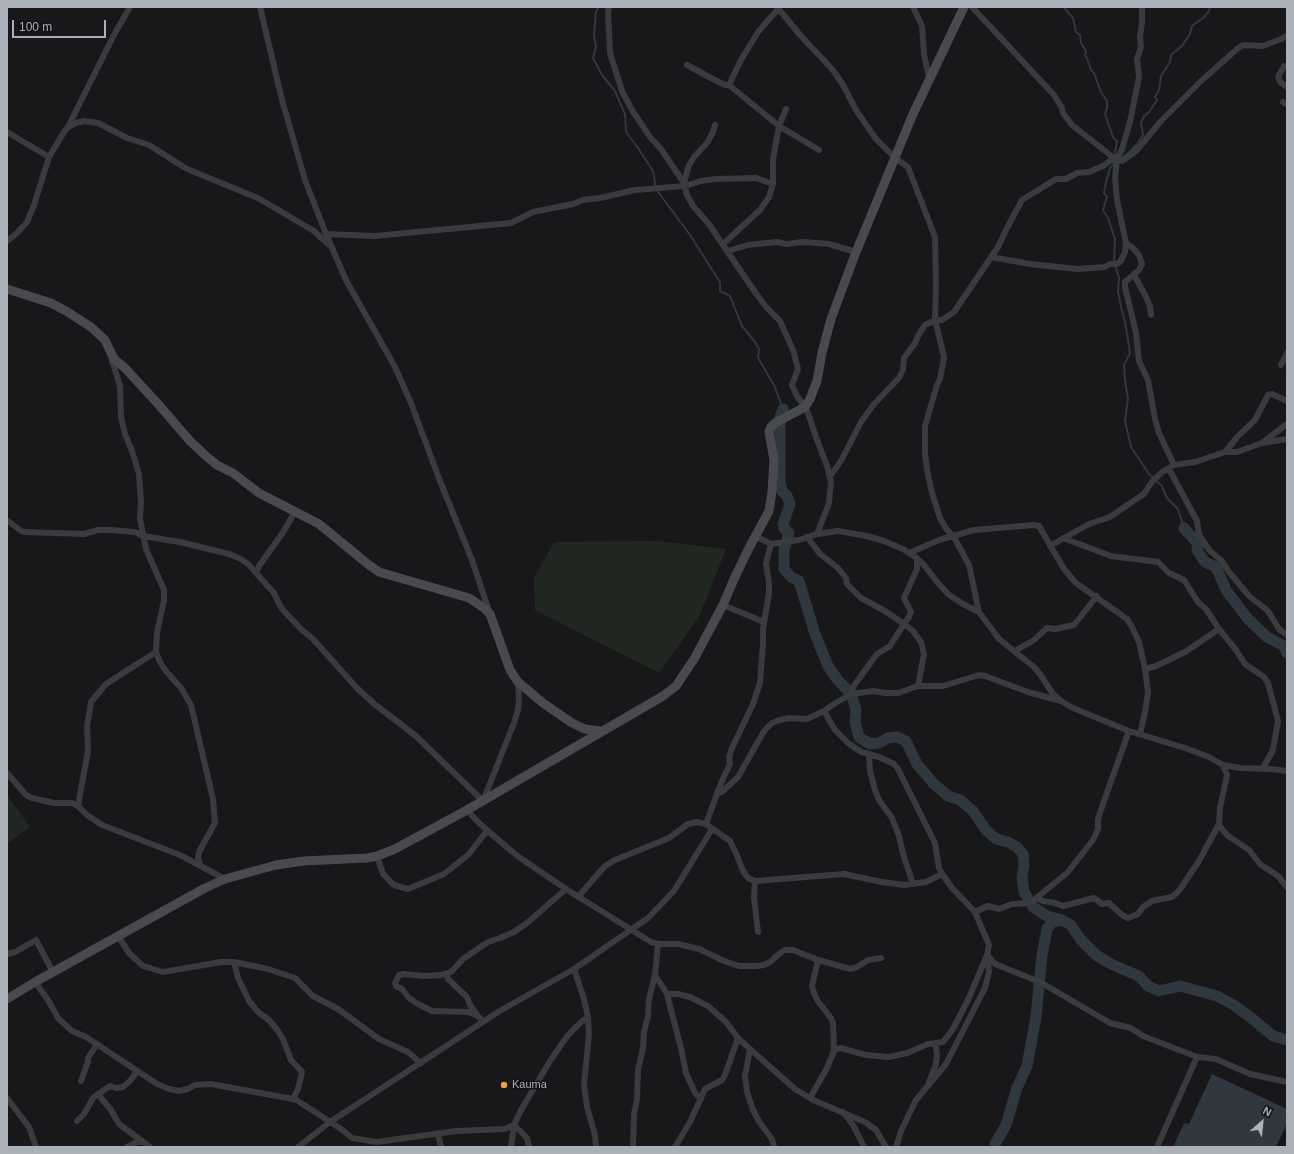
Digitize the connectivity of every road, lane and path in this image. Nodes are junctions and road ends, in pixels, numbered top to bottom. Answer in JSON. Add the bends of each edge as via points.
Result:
{"nodes":[{"id":1,"x":130,"y":7,"type":"edge"},
{"id":2,"x":260,"y":7,"type":"edge"},
{"id":3,"x":913,"y":7,"type":"edge"},
{"id":4,"x":964,"y":7,"type":"edge"},
{"id":5,"x":972,"y":7,"type":"edge"},
{"id":6,"x":1142,"y":7,"type":"edge"},
{"id":7,"x":777,"y":8,"type":"edge"},
{"id":8,"x":608,"y":9,"type":"edge"},
{"id":9,"x":1287,"y":36,"type":"edge"},
{"id":10,"x":687,"y":65,"type":"dead end"},
{"id":11,"x":1284,"y":66,"type":"dead end"},
{"id":12,"x":930,"y":78,"type":"junction"},
{"id":13,"x":729,"y":85,"type":"junction"},
{"id":14,"x":1287,"y":87,"type":"edge"},
{"id":15,"x":786,"y":109,"type":"dead end"},
{"id":16,"x":714,"y":125,"type":"dead end"},
{"id":17,"x":779,"y":126,"type":"junction"},
{"id":18,"x":68,"y":127,"type":"junction"},
{"id":19,"x":7,"y":132,"type":"edge"},
{"id":20,"x":819,"y":150,"type":"dead end"},
{"id":21,"x":49,"y":157,"type":"junction"},
{"id":22,"x":895,"y":158,"type":"junction"},
{"id":23,"x":1116,"y":158,"type":"junction"},
{"id":24,"x":773,"y":184,"type":"junction"},
{"id":25,"x":684,"y":185,"type":"junction"},
{"id":26,"x":326,"y":234,"type":"junction"},
{"id":27,"x":7,"y":241,"type":"edge"},
{"id":28,"x":1126,"y":243,"type":"junction"},
{"id":29,"x":723,"y":244,"type":"junction"},
{"id":30,"x":334,"y":251,"type":"junction"},
{"id":31,"x":728,"y":251,"type":"junction"},
{"id":32,"x":856,"y":252,"type":"junction"},
{"id":33,"x":991,"y":257,"type":"junction"},
{"id":34,"x":1134,"y":275,"type":"junction"},
{"id":35,"x":7,"y":289,"type":"edge"},
{"id":36,"x":1151,"y":315,"type":"dead end"},
{"id":37,"x":935,"y":320,"type":"junction"},
{"id":38,"x":1287,"y":353,"type":"edge"},
{"id":39,"x":110,"y":354,"type":"junction"},
{"id":40,"x":1281,"y":365,"type":"dead end"},
{"id":41,"x":1287,"y":401,"type":"edge"},
{"id":42,"x":805,"y":407,"type":"junction"},
{"id":43,"x":1287,"y":424,"type":"edge"},
{"id":44,"x":1287,"y":439,"type":"edge"},
{"id":45,"x":1262,"y":443,"type":"junction"},
{"id":46,"x":1225,"y":452,"type":"junction"},
{"id":47,"x":1172,"y":467,"type":"junction"},
{"id":48,"x":830,"y":476,"type":"junction"},
{"id":49,"x":296,"y":512,"type":"junction"},
{"id":50,"x":7,"y":520,"type":"edge"},
{"id":51,"x":816,"y":534,"type":"junction"},
{"id":52,"x":143,"y":536,"type":"junction"},
{"id":53,"x":756,"y":536,"type":"junction"},
{"id":54,"x":952,"y":536,"type":"junction"},
{"id":55,"x":807,"y":537,"type":"junction"},
{"id":56,"x":1063,"y":538,"type":"junction"},
{"id":57,"x":771,"y":544,"type":"junction"},
{"id":58,"x":1050,"y":546,"type":"junction"},
{"id":59,"x":909,"y":553,"type":"junction"},
{"id":60,"x":917,"y":558,"type":"junction"},
{"id":61,"x":256,"y":573,"type":"junction"},
{"id":62,"x":1097,"y":596,"type":"junction"},
{"id":63,"x":723,"y":605,"type":"junction"},
{"id":64,"x":979,"y":612,"type":"junction"},
{"id":65,"x":490,"y":614,"type":"junction"},
{"id":66,"x":764,"y":622,"type":"junction"},
{"id":67,"x":904,"y":624,"type":"junction"},
{"id":68,"x":1219,"y":629,"type":"junction"},
{"id":69,"x":1287,"y":635,"type":"edge"},
{"id":70,"x":1015,"y":651,"type":"junction"},
{"id":71,"x":156,"y":652,"type":"junction"},
{"id":72,"x":1145,"y":669,"type":"junction"},
{"id":73,"x":518,"y":682,"type":"junction"},
{"id":74,"x":918,"y":686,"type":"junction"},
{"id":75,"x":851,"y":694,"type":"junction"},
{"id":76,"x":1061,"y":701,"type":"junction"},
{"id":77,"x":824,"y":711,"type":"junction"},
{"id":78,"x":1129,"y":731,"type":"junction"},
{"id":79,"x":600,"y":732,"type":"junction"},
{"id":80,"x":1140,"y":734,"type":"junction"},
{"id":81,"x":869,"y":755,"type":"junction"},
{"id":82,"x":1222,"y":765,"type":"junction"},
{"id":83,"x":1263,"y":768,"type":"junction"},
{"id":84,"x":1287,"y":771,"type":"edge"},
{"id":85,"x":7,"y":773,"type":"edge"},
{"id":86,"x":717,"y":794,"type":"junction"},
{"id":87,"x":483,"y":801,"type":"junction"},
{"id":88,"x":78,"y":806,"type":"junction"},
{"id":89,"x":467,"y":810,"type":"junction"},
{"id":90,"x":706,"y":824,"type":"junction"},
{"id":91,"x":1219,"y":824,"type":"junction"},
{"id":92,"x":712,"y":829,"type":"junction"},
{"id":93,"x":487,"y":831,"type":"junction"},
{"id":94,"x":377,"y":856,"type":"junction"},
{"id":95,"x":200,"y":865,"type":"junction"},
{"id":96,"x":942,"y":874,"type":"junction"},
{"id":97,"x":225,"y":879,"type":"junction"},
{"id":98,"x":756,"y":880,"type":"junction"},
{"id":99,"x":913,"y":884,"type":"junction"},
{"id":100,"x":1287,"y":887,"type":"edge"},
{"id":101,"x":566,"y":889,"type":"junction"},
{"id":102,"x":578,"y":897,"type":"junction"},
{"id":103,"x":1037,"y":898,"type":"junction"},
{"id":104,"x":975,"y":912,"type":"junction"},
{"id":105,"x":632,"y":930,"type":"junction"},
{"id":106,"x":758,"y":932,"type":"dead end"},
{"id":107,"x":118,"y":936,"type":"junction"},
{"id":108,"x":658,"y":944,"type":"junction"},
{"id":109,"x":7,"y":954,"type":"edge"},
{"id":110,"x":987,"y":955,"type":"junction"},
{"id":111,"x":881,"y":958,"type":"dead end"},
{"id":112,"x":818,"y":960,"type":"junction"},
{"id":113,"x":234,"y":962,"type":"junction"},
{"id":114,"x":574,"y":969,"type":"junction"},
{"id":115,"x":53,"y":972,"type":"junction"},
{"id":116,"x":446,"y":974,"type":"junction"},
{"id":117,"x":655,"y":975,"type":"junction"},
{"id":118,"x":34,"y":982,"type":"junction"},
{"id":119,"x":667,"y":994,"type":"junction"},
{"id":120,"x":7,"y":999,"type":"edge"},
{"id":121,"x":478,"y":1016,"type":"junction"},
{"id":122,"x":588,"y":1017,"type":"junction"},
{"id":123,"x":483,"y":1022,"type":"junction"},
{"id":124,"x":738,"y":1038,"type":"junction"},
{"id":125,"x":98,"y":1044,"type":"junction"},
{"id":126,"x":936,"y":1044,"type":"junction"},
{"id":127,"x":750,"y":1049,"type":"junction"},
{"id":128,"x":834,"y":1051,"type":"junction"},
{"id":129,"x":1197,"y":1057,"type":"junction"},
{"id":130,"x":421,"y":1063,"type":"junction"},
{"id":131,"x":137,"y":1071,"type":"junction"},
{"id":132,"x":82,"y":1081,"type":"dead end"},
{"id":133,"x":1287,"y":1082,"type":"edge"},
{"id":134,"x":929,"y":1083,"type":"junction"},
{"id":135,"x":98,"y":1094,"type":"junction"},
{"id":136,"x":7,"y":1098,"type":"edge"},
{"id":137,"x":810,"y":1098,"type":"junction"},
{"id":138,"x":293,"y":1099,"type":"junction"},
{"id":139,"x":701,"y":1099,"type":"junction"},
{"id":140,"x":843,"y":1112,"type":"junction"},
{"id":141,"x":77,"y":1121,"type":"dead end"},
{"id":142,"x":330,"y":1122,"type":"junction"},
{"id":143,"x":514,"y":1125,"type":"junction"},
{"id":144,"x":438,"y":1134,"type":"junction"},
{"id":145,"x":142,"y":1142,"type":"junction"},
{"id":146,"x":36,"y":1147,"type":"edge"},
{"id":147,"x":127,"y":1147,"type":"edge"},
{"id":148,"x":150,"y":1147,"type":"edge"},
{"id":149,"x":298,"y":1147,"type":"edge"},
{"id":150,"x":441,"y":1147,"type":"edge"},
{"id":151,"x":511,"y":1147,"type":"edge"},
{"id":152,"x":528,"y":1147,"type":"edge"},
{"id":153,"x":596,"y":1147,"type":"edge"},
{"id":154,"x":633,"y":1147,"type":"edge"},
{"id":155,"x":675,"y":1147,"type":"edge"},
{"id":156,"x":774,"y":1147,"type":"edge"},
{"id":157,"x":864,"y":1147,"type":"edge"},
{"id":158,"x":886,"y":1147,"type":"edge"},
{"id":159,"x":896,"y":1147,"type":"edge"},
{"id":160,"x":1157,"y":1147,"type":"edge"}],
"edges":[{"from":1,"to":18,"type":"street"},
{"from":2,"to":26,"type":"street","via":[[282,100],[305,180]]},
{"from":3,"to":12,"type":"street","via":[[922,26],[924,54]]},
{"from":4,"to":12,"type":"street"},
{"from":5,"to":23,"type":"street","via":[[1054,95],[1072,125]]},
{"from":6,"to":23,"type":"street","via":[[1141,47],[1137,59],[1139,77],[1130,122]]},
{"from":7,"to":13,"type":"street","via":[[754,37]]},
{"from":7,"to":22,"type":"street","via":[[833,70],[870,132]]},
{"from":8,"to":25,"type":"street","via":[[610,53],[622,91],[632,110],[650,137],[661,148]]},
{"from":9,"to":23,"type":"street","via":[[1263,46],[1243,45],[1237,49],[1161,121],[1136,151],[1122,161]]},
{"from":10,"to":13,"type":"street"},
{"from":11,"to":14,"type":"street","via":[[1278,78]]},
{"from":12,"to":22,"type":"street"},
{"from":13,"to":17,"type":"street"},
{"from":15,"to":17,"type":"street"},
{"from":16,"to":25,"type":"street","via":[[708,143],[689,165]]},
{"from":17,"to":20,"type":"street"},
{"from":17,"to":24,"type":"street","via":[[773,159]]},
{"from":18,"to":21,"type":"street"},
{"from":18,"to":30,"type":"street","via":[[91,121],[149,145],[187,169],[264,201],[319,235]]},
{"from":19,"to":21,"type":"street"},
{"from":21,"to":27,"type":"street","via":[[27,222],[18,234]]},
{"from":22,"to":32,"type":"street"},
{"from":22,"to":37,"type":"street","via":[[908,166],[911,172],[936,241]]},
{"from":23,"to":28,"type":"street","via":[[1117,200]]},
{"from":23,"to":33,"type":"street","via":[[1089,172],[1066,179],[1056,179],[1024,198]]},
{"from":24,"to":25,"type":"street","via":[[756,178],[731,178]]},
{"from":24,"to":29,"type":"street","via":[[770,197],[760,210]]},
{"from":25,"to":26,"type":"street","via":[[635,190],[583,200],[533,212],[511,223],[371,236]]},
{"from":25,"to":29,"type":"street","via":[[693,206]]},
{"from":26,"to":30,"type":"street"},
{"from":28,"to":33,"type":"street","via":[[1121,261],[1105,267],[1078,269]]},
{"from":28,"to":34,"type":"street","via":[[1134,249],[1142,264]]},
{"from":29,"to":31,"type":"street"},
{"from":30,"to":65,"type":"street","via":[[349,286],[395,367],[411,403],[472,560]]},
{"from":31,"to":32,"type":"street","via":[[748,245],[803,242],[829,244]]},
{"from":31,"to":42,"type":"street","via":[[766,307],[780,321],[797,362],[797,373],[792,385]]},
{"from":32,"to":42,"type":"street","via":[[831,319],[814,391]]},
{"from":33,"to":37,"type":"street","via":[[954,312],[942,320]]},
{"from":34,"to":36,"type":"street","via":[[1150,306]]},
{"from":34,"to":47,"type":"street","via":[[1125,282],[1125,286],[1136,333],[1139,361],[1148,380],[1157,428]]},
{"from":35,"to":39,"type":"street","via":[[51,303],[75,316],[102,336]]},
{"from":37,"to":48,"type":"street","via":[[926,325],[919,334],[904,358],[899,378],[861,422],[841,461]]},
{"from":37,"to":54,"type":"street","via":[[944,357],[925,426],[925,453],[928,481],[944,527]]},
{"from":38,"to":40,"type":"street"},
{"from":39,"to":49,"type":"street","via":[[206,456],[259,493]]},
{"from":39,"to":52,"type":"street","via":[[120,386],[121,417],[125,434],[139,474]]},
{"from":41,"to":46,"type":"street","via":[[1276,395],[1268,395],[1255,420]]},
{"from":42,"to":48,"type":"street"},
{"from":42,"to":53,"type":"street","via":[[771,427],[769,432],[774,460],[771,500]]},
{"from":43,"to":45,"type":"street"},
{"from":44,"to":45,"type":"street"},
{"from":45,"to":46,"type":"street","via":[[1237,452]]},
{"from":46,"to":47,"type":"street"},
{"from":47,"to":56,"type":"street","via":[[1157,477],[1144,494],[1110,517],[1089,524]]},
{"from":47,"to":69,"type":"street","via":[[1197,521],[1200,535],[1210,551],[1221,560],[1249,596],[1268,610],[1279,629]]},
{"from":48,"to":51,"type":"street","via":[[829,502]]},
{"from":49,"to":61,"type":"street"},
{"from":49,"to":65,"type":"street","via":[[319,524],[379,572],[469,598]]},
{"from":50,"to":52,"type":"street","via":[[25,532],[84,534],[111,530],[135,532]]},
{"from":51,"to":55,"type":"street"},
{"from":51,"to":59,"type":"street","via":[[848,532],[884,541]]},
{"from":52,"to":61,"type":"street","via":[[236,556]]},
{"from":52,"to":71,"type":"street","via":[[164,590]]},
{"from":53,"to":57,"type":"street"},
{"from":53,"to":63,"type":"street"},
{"from":54,"to":58,"type":"street","via":[[974,530],[1034,524],[1039,526]]},
{"from":54,"to":59,"type":"street"},
{"from":54,"to":64,"type":"street","via":[[969,565]]},
{"from":55,"to":57,"type":"street"},
{"from":55,"to":67,"type":"street","via":[[820,554],[838,568],[846,578],[847,584],[860,598]]},
{"from":56,"to":58,"type":"street"},
{"from":56,"to":68,"type":"street","via":[[1111,556],[1158,562],[1184,580]]},
{"from":57,"to":66,"type":"street","via":[[766,563],[769,593]]},
{"from":58,"to":62,"type":"street","via":[[1076,583]]},
{"from":59,"to":60,"type":"street"},
{"from":60,"to":64,"type":"street","via":[[948,594]]},
{"from":60,"to":67,"type":"street","via":[[917,569],[904,598],[911,612]]},
{"from":61,"to":87,"type":"street","via":[[274,593],[283,610],[356,687],[416,736]]},
{"from":62,"to":70,"type":"street","via":[[1074,625],[1047,628],[1034,640]]},
{"from":62,"to":72,"type":"street","via":[[1127,618],[1139,642]]},
{"from":63,"to":66,"type":"street"},
{"from":63,"to":79,"type":"street","via":[[694,659],[676,686]]},
{"from":64,"to":70,"type":"street","via":[[999,638]]},
{"from":65,"to":73,"type":"street","via":[[510,670]]},
{"from":66,"to":86,"type":"street","via":[[760,683],[732,748],[730,764]]},
{"from":67,"to":74,"type":"street","via":[[913,631],[924,654]]},
{"from":67,"to":75,"type":"street","via":[[890,646],[877,654],[853,687]]},
{"from":68,"to":72,"type":"street","via":[[1180,655]]},
{"from":68,"to":83,"type":"street","via":[[1245,664],[1264,677],[1268,683],[1278,721],[1273,750]]},
{"from":70,"to":76,"type":"street","via":[[1040,674],[1048,688]]},
{"from":71,"to":88,"type":"street","via":[[106,684],[91,702],[87,726],[88,751]]},
{"from":71,"to":95,"type":"street","via":[[165,670],[181,688],[191,705],[213,799],[215,824],[200,850]]},
{"from":72,"to":80,"type":"street","via":[[1148,692]]},
{"from":73,"to":79,"type":"street","via":[[572,723]]},
{"from":73,"to":87,"type":"street","via":[[518,710]]},
{"from":74,"to":75,"type":"street","via":[[898,693],[873,691]]},
{"from":74,"to":76,"type":"street","via":[[943,686],[972,677],[985,676]]},
{"from":75,"to":77,"type":"street"},
{"from":76,"to":78,"type":"street","via":[[1084,714]]},
{"from":77,"to":81,"type":"street","via":[[835,730]]},
{"from":77,"to":86,"type":"street","via":[[807,719],[789,718],[772,723],[764,731],[738,778]]},
{"from":78,"to":80,"type":"street"},
{"from":78,"to":103,"type":"street","via":[[1093,840],[1067,874]]},
{"from":79,"to":87,"type":"street"},
{"from":80,"to":82,"type":"street","via":[[1209,757]]},
{"from":81,"to":96,"type":"street","via":[[886,760],[898,769],[933,838]]},
{"from":81,"to":99,"type":"street","via":[[875,790],[892,818]]},
{"from":82,"to":83,"type":"street"},
{"from":82,"to":91,"type":"street","via":[[1226,771],[1227,781]]},
{"from":83,"to":84,"type":"street"},
{"from":85,"to":88,"type":"street","via":[[26,795],[32,798]]},
{"from":86,"to":90,"type":"street"},
{"from":87,"to":89,"type":"street"},
{"from":88,"to":95,"type":"street","via":[[102,825]]},
{"from":89,"to":93,"type":"street"},
{"from":89,"to":94,"type":"street","via":[[396,849]]},
{"from":90,"to":92,"type":"street"},
{"from":90,"to":102,"type":"street","via":[[688,824],[669,838],[615,860],[605,866]]},
{"from":91,"to":100,"type":"street","via":[[1227,835],[1249,850],[1260,864],[1278,876]]},
{"from":91,"to":103,"type":"street","via":[[1178,892],[1172,897],[1152,902],[1143,907],[1138,914],[1128,918],[1122,916],[1109,903],[1102,904],[1094,898],[1063,906]]},
{"from":92,"to":98,"type":"street","via":[[730,841],[743,871],[748,878]]},
{"from":92,"to":105,"type":"street","via":[[674,892]]},
{"from":93,"to":94,"type":"street","via":[[468,856],[444,874],[408,889],[394,885],[383,874]]},
{"from":93,"to":101,"type":"street","via":[[516,855]]},
{"from":94,"to":97,"type":"street","via":[[276,865]]},
{"from":95,"to":97,"type":"street"},
{"from":96,"to":99,"type":"street","via":[[926,882]]},
{"from":96,"to":104,"type":"street"},
{"from":97,"to":107,"type":"street"},
{"from":98,"to":99,"type":"street","via":[[844,874],[882,882]]},
{"from":98,"to":106,"type":"street","via":[[754,898]]},
{"from":101,"to":102,"type":"street"},
{"from":101,"to":116,"type":"street","via":[[527,923],[514,932],[488,942]]},
{"from":102,"to":105,"type":"street"},
{"from":103,"to":104,"type":"street","via":[[1030,903],[1012,904],[999,909],[988,906]]},
{"from":104,"to":110,"type":"street","via":[[988,945]]},
{"from":105,"to":108,"type":"street","via":[[644,939]]},
{"from":105,"to":114,"type":"street"},
{"from":107,"to":113,"type":"street","via":[[129,954],[143,966],[163,972]]},
{"from":107,"to":115,"type":"street"},
{"from":108,"to":112,"type":"street","via":[[678,944],[699,949],[739,966],[764,965],[785,950],[793,950]]},
{"from":108,"to":117,"type":"street"},
{"from":109,"to":115,"type":"street","via":[[36,940]]},
{"from":110,"to":126,"type":"street","via":[[953,1029],[944,1042]]},
{"from":110,"to":129,"type":"street","via":[[995,964],[1040,982],[1110,1023],[1131,1028],[1143,1036]]},
{"from":110,"to":134,"type":"street","via":[[989,972],[985,988],[946,1064]]},
{"from":111,"to":112,"type":"street","via":[[868,960],[850,969]]},
{"from":112,"to":128,"type":"street","via":[[812,986],[817,1000],[833,1023]]},
{"from":113,"to":130,"type":"street","via":[[295,978],[313,996],[338,1009],[379,1039],[408,1052]]},
{"from":113,"to":138,"type":"street","via":[[238,978],[249,1001],[278,1031],[291,1060],[302,1072]]},
{"from":114,"to":122,"type":"street"},
{"from":114,"to":123,"type":"street"},
{"from":115,"to":118,"type":"street"},
{"from":116,"to":121,"type":"street","via":[[467,997]]},
{"from":116,"to":121,"type":"street","via":[[398,975],[395,983],[410,998],[432,1011],[468,1012]]},
{"from":117,"to":119,"type":"street"},
{"from":117,"to":154,"type":"street","via":[[638,1070]]},
{"from":118,"to":120,"type":"street"},
{"from":118,"to":125,"type":"street","via":[[58,1018],[72,1031]]},
{"from":119,"to":124,"type":"street","via":[[678,994],[704,1003],[719,1015]]},
{"from":119,"to":139,"type":"street","via":[[686,1073]]},
{"from":121,"to":123,"type":"street"},
{"from":122,"to":143,"type":"street","via":[[575,1027],[561,1045]]},
{"from":122,"to":153,"type":"street","via":[[584,1085]]},
{"from":123,"to":130,"type":"street"},
{"from":124,"to":127,"type":"street"},
{"from":124,"to":139,"type":"street","via":[[722,1080],[706,1089]]},
{"from":125,"to":131,"type":"street"},
{"from":125,"to":132,"type":"street","via":[[88,1058]]},
{"from":126,"to":128,"type":"street","via":[[928,1044],[889,1057],[866,1055],[840,1048]]},
{"from":126,"to":134,"type":"street","via":[[936,1064]]},
{"from":127,"to":137,"type":"street","via":[[795,1089]]},
{"from":127,"to":156,"type":"street","via":[[745,1076],[747,1092]]},
{"from":128,"to":137,"type":"street"},
{"from":129,"to":133,"type":"street","via":[[1216,1060],[1250,1074]]},
{"from":129,"to":160,"type":"street"},
{"from":130,"to":142,"type":"street"},
{"from":131,"to":135,"type":"street","via":[[123,1087],[110,1086]]},
{"from":131,"to":138,"type":"street","via":[[169,1089],[188,1089],[195,1085],[211,1084]]},
{"from":134,"to":159,"type":"street","via":[[916,1100]]},
{"from":135,"to":141,"type":"street"},
{"from":135,"to":145,"type":"street","via":[[119,1124]]},
{"from":136,"to":146,"type":"street","via":[[29,1127]]},
{"from":137,"to":140,"type":"street"},
{"from":138,"to":142,"type":"street"},
{"from":139,"to":155,"type":"street"},
{"from":140,"to":157,"type":"street"},
{"from":140,"to":158,"type":"street","via":[[876,1130]]},
{"from":142,"to":144,"type":"street","via":[[352,1138],[377,1142]]},
{"from":142,"to":149,"type":"street"},
{"from":143,"to":144,"type":"street","via":[[504,1129],[477,1129]]},
{"from":143,"to":151,"type":"street"},
{"from":143,"to":152,"type":"street","via":[[527,1138]]},
{"from":144,"to":150,"type":"street"},
{"from":145,"to":147,"type":"street"},
{"from":145,"to":148,"type":"street"}]}
